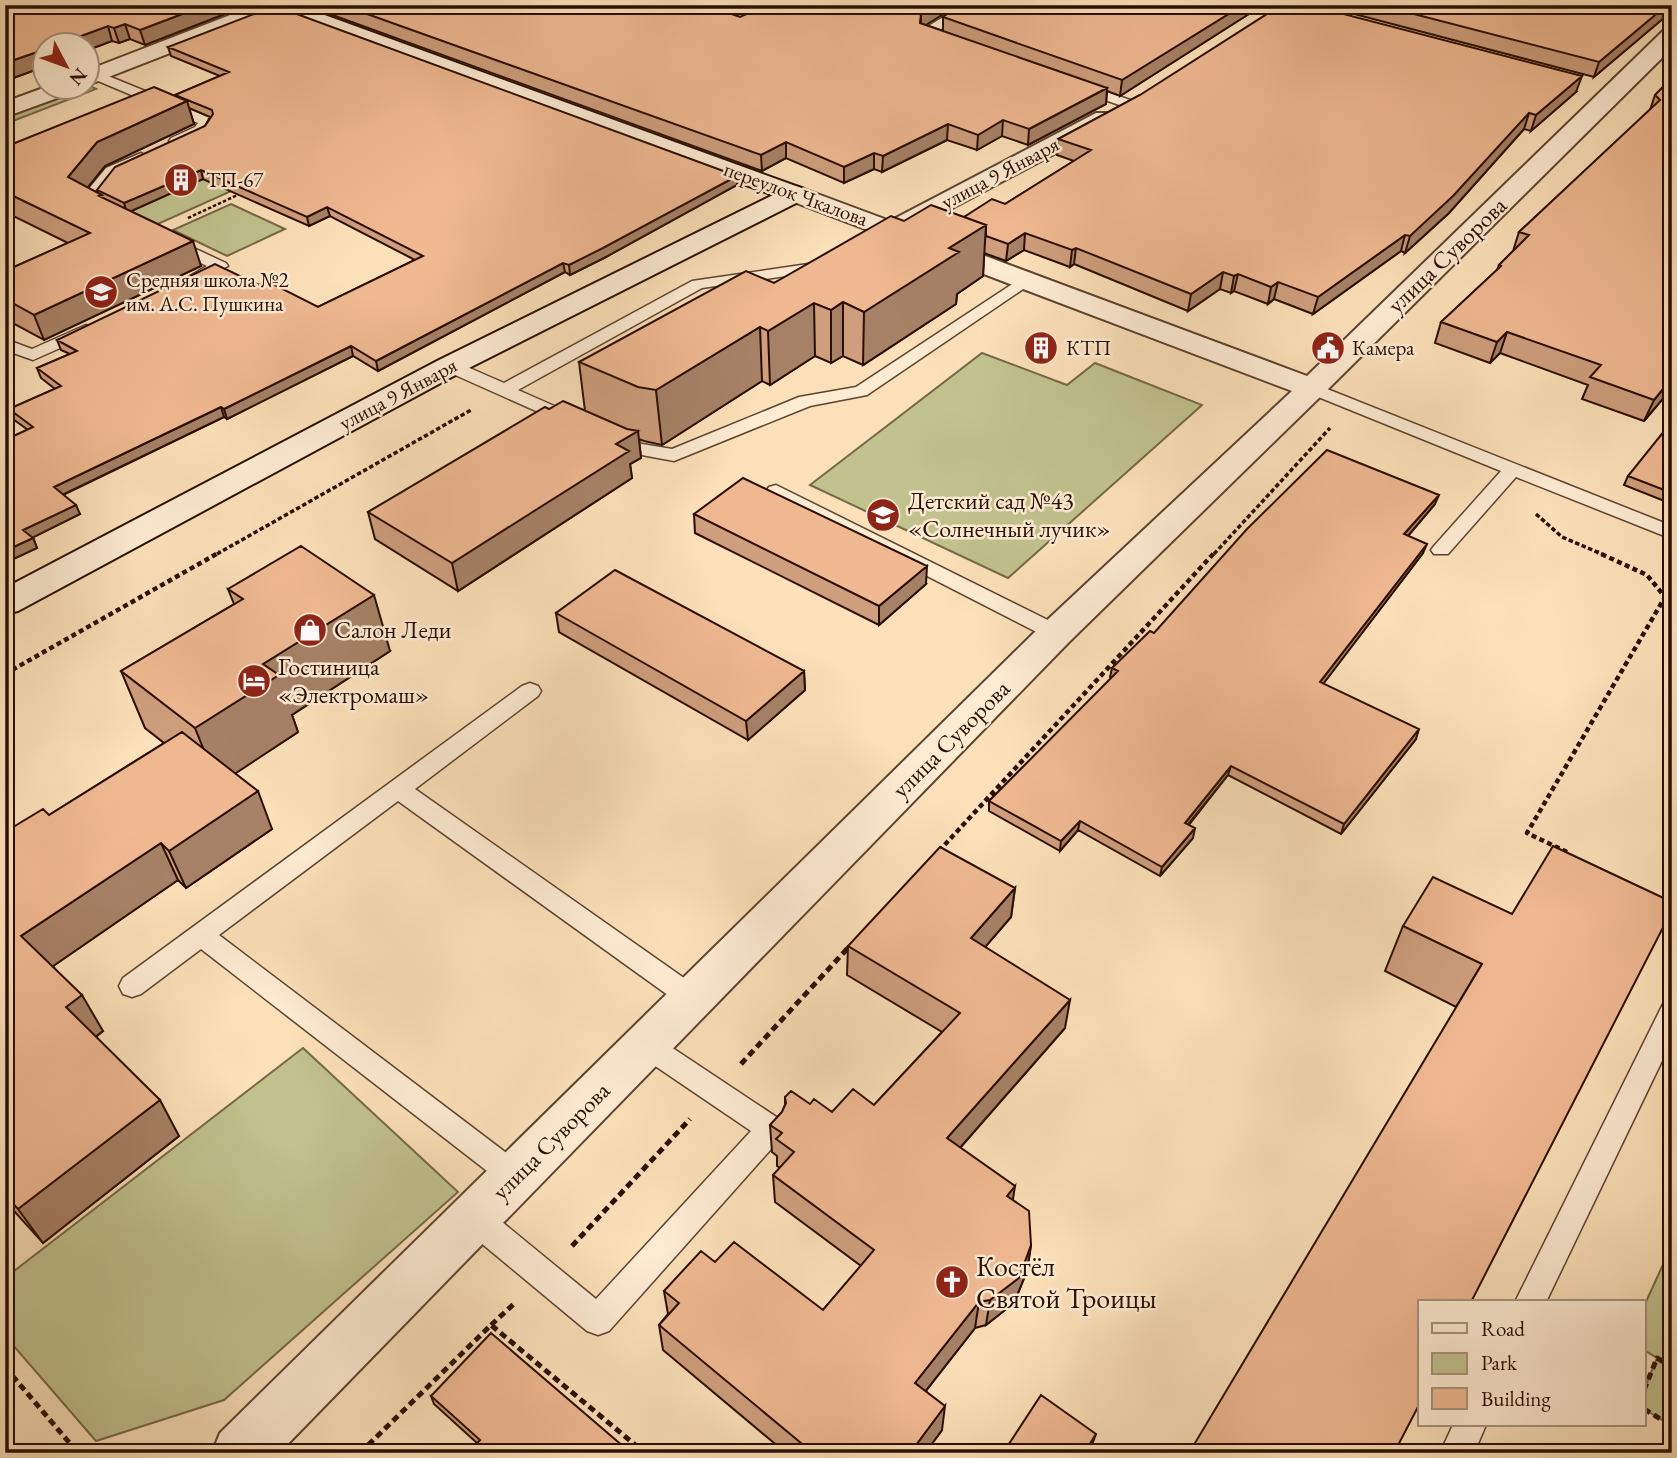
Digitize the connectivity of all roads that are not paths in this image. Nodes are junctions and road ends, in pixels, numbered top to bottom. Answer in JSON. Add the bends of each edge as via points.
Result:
{"nodes":[{"id":1,"x":277,"y":5,"type":"edge"},
{"id":2,"x":972,"y":5,"type":"edge"},
{"id":3,"x":1672,"y":35,"type":"edge"},
{"id":4,"x":963,"y":45,"type":"edge"},
{"id":5,"x":102,"y":72,"type":"edge"},
{"id":6,"x":102,"y":80,"type":"edge"},
{"id":7,"x":1062,"y":81,"type":"edge"},
{"id":8,"x":1150,"y":90,"type":"edge"},
{"id":9,"x":32,"y":100,"type":"edge"},
{"id":10,"x":1128,"y":104,"type":"junction"},
{"id":11,"x":5,"y":110,"type":"edge"},
{"id":12,"x":795,"y":194,"type":"junction"},
{"id":13,"x":120,"y":217,"type":"edge"},
{"id":14,"x":894,"y":229,"type":"junction"},
{"id":15,"x":153,"y":233,"type":"edge"},
{"id":16,"x":816,"y":268,"type":"edge"},
{"id":17,"x":1026,"y":280,"type":"junction"},
{"id":18,"x":182,"y":284,"type":"edge"},
{"id":19,"x":95,"y":326,"type":"edge"},
{"id":20,"x":5,"y":344,"type":"edge"},
{"id":21,"x":450,"y":366,"type":"junction"},
{"id":22,"x":505,"y":390,"type":"junction"},
{"id":23,"x":1299,"y":400,"type":"junction"},
{"id":24,"x":1513,"y":469,"type":"junction"},
{"id":25,"x":776,"y":491,"type":"edge"},
{"id":26,"x":1672,"y":533,"type":"edge"},
{"id":27,"x":1441,"y":550,"type":"dead end"},
{"id":28,"x":5,"y":603,"type":"edge"},
{"id":29,"x":1056,"y":633,"type":"junction"},
{"id":30,"x":530,"y":691,"type":"dead end"},
{"id":31,"x":398,"y":789,"type":"junction"},
{"id":32,"x":202,"y":936,"type":"junction"},
{"id":33,"x":132,"y":986,"type":"dead end"},
{"id":34,"x":692,"y":998,"type":"junction"},
{"id":35,"x":1672,"y":1012,"type":"edge"},
{"id":36,"x":646,"y":1045,"type":"junction"},
{"id":37,"x":515,"y":1176,"type":"junction"},
{"id":38,"x":474,"y":1218,"type":"junction"},
{"id":39,"x":1531,"y":1300,"type":"edge"},
{"id":40,"x":1469,"y":1426,"type":"edge"},
{"id":41,"x":240,"y":1453,"type":"edge"},
{"id":42,"x":1456,"y":1453,"type":"edge"}],
"edges":[{"from":1,"to":5,"type":"street"},
{"from":1,"to":12,"type":"street","name":"переулок Чкалова"},
{"from":2,"to":4,"type":"lane","via":[[927,33]]},
{"from":3,"to":23,"type":"street","name":"улица Суворова","via":[[1600,88]]},
{"from":6,"to":13,"type":"lane","via":[[206,121],[200,130],[111,170],[87,201]]},
{"from":7,"to":10,"type":"lane"},
{"from":8,"to":10,"type":"street","name":"улица 9 Января"},
{"from":9,"to":11,"type":"street"},
{"from":10,"to":14,"type":"street","name":"улица 9 Января"},
{"from":12,"to":14,"type":"street","name":"переулок Чкалова"},
{"from":12,"to":21,"type":"street","name":"улица 9 Января"},
{"from":14,"to":17,"type":"street","name":"переулок Чкалова"},
{"from":15,"to":18,"type":"lane","via":[[220,266]]},
{"from":16,"to":22,"type":"lane","via":[[698,284]]},
{"from":17,"to":22,"type":"lane","via":[[861,391],[806,401],[674,455],[638,450]]},
{"from":17,"to":23,"type":"street","name":"переулок Чкалова"},
{"from":19,"to":20,"type":"lane","via":[[33,355]]},
{"from":21,"to":22,"type":"lane"},
{"from":21,"to":28,"type":"street","name":"улица 9 Января"},
{"from":23,"to":24,"type":"lane","via":[[1352,404]]},
{"from":23,"to":29,"type":"street","name":"улица Суворова"},
{"from":24,"to":26,"type":"lane"},
{"from":24,"to":27,"type":"lane"},
{"from":25,"to":29,"type":"lane"},
{"from":29,"to":34,"type":"street","name":"улица Суворова"},
{"from":30,"to":31,"type":"lane"},
{"from":31,"to":32,"type":"lane"},
{"from":31,"to":34,"type":"lane"},
{"from":32,"to":33,"type":"lane"},
{"from":32,"to":37,"type":"lane"},
{"from":34,"to":36,"type":"street","name":"улица Суворова"},
{"from":35,"to":39,"type":"lane"},
{"from":36,"to":37,"type":"street","name":"улица Суворова"},
{"from":36,"to":38,"type":"lane","via":[[771,1129],[598,1320]]},
{"from":37,"to":38,"type":"street","name":"улица Суворова"},
{"from":38,"to":41,"type":"street","name":"улица Суворова"},
{"from":40,"to":42,"type":"lane"}]}
